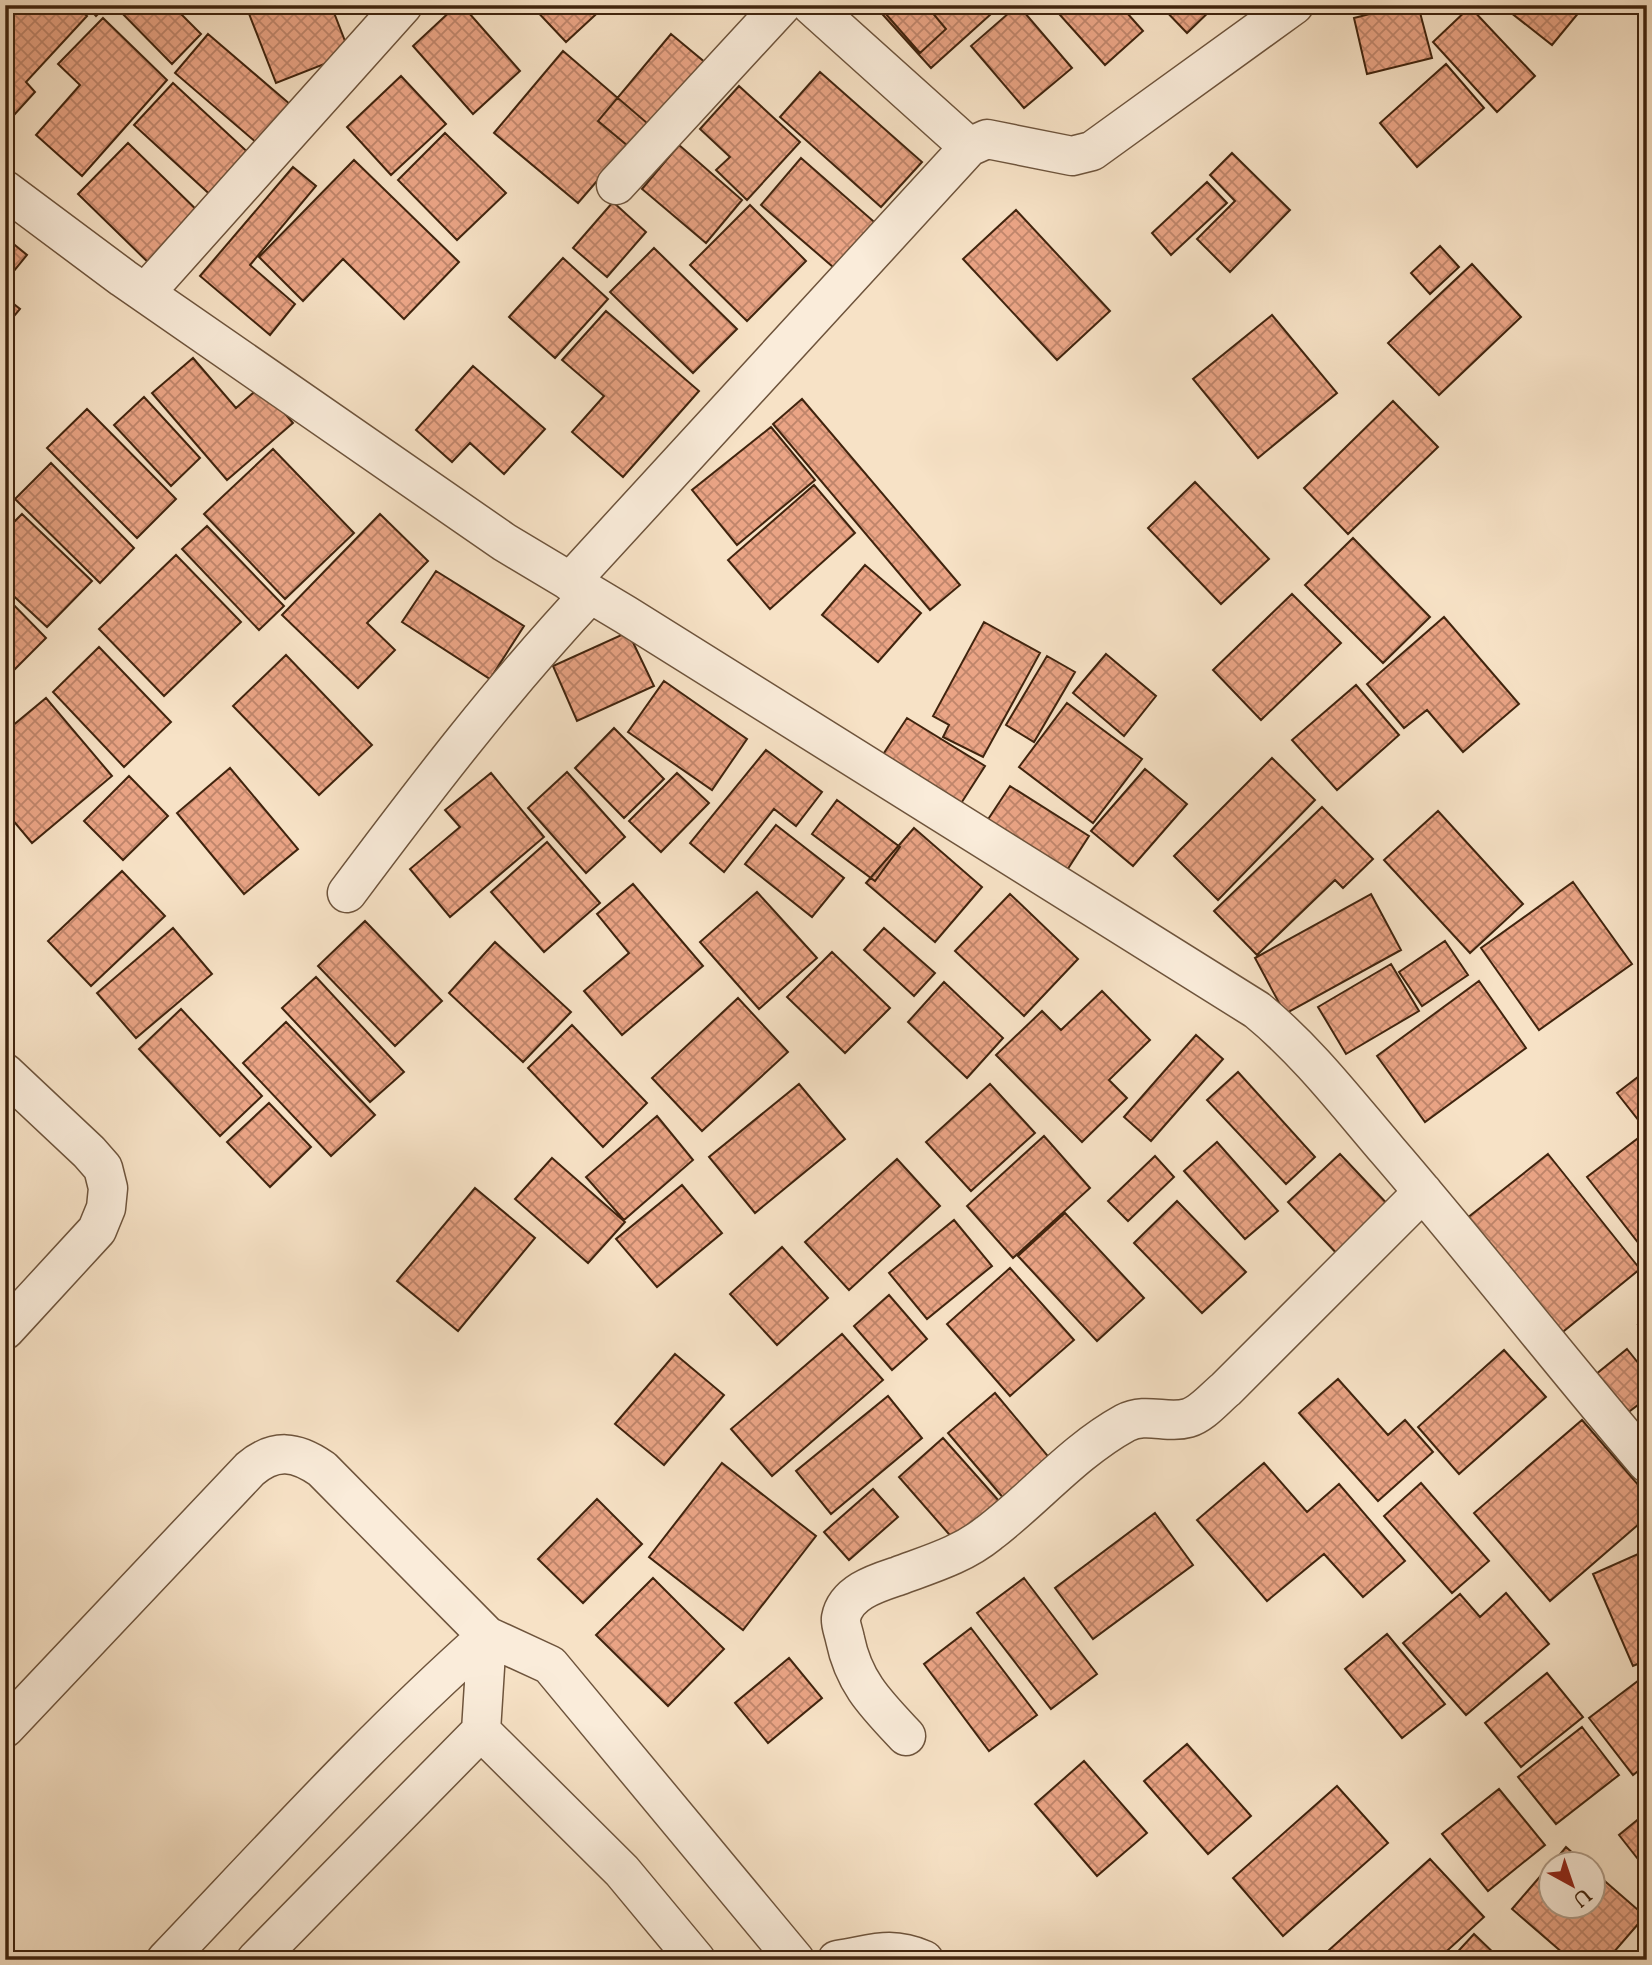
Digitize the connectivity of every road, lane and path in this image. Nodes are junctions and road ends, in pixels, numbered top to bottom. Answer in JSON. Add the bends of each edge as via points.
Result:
{"nodes":[{"id":1,"x":403,"y":5,"type":"edge"},
{"id":2,"x":782,"y":5,"type":"edge"},
{"id":3,"x":811,"y":5,"type":"edge"},
{"id":4,"x":1294,"y":5,"type":"edge"},
{"id":5,"x":969,"y":147,"type":"junction"},
{"id":6,"x":616,"y":185,"type":"dead end"},
{"id":7,"x":5,"y":190,"type":"edge"},
{"id":8,"x":145,"y":293,"type":"junction"},
{"id":9,"x":580,"y":588,"type":"junction"},
{"id":10,"x":347,"y":893,"type":"dead end"},
{"id":11,"x":5,"y":1073,"type":"edge"},
{"id":12,"x":1423,"y":1192,"type":"junction"},
{"id":13,"x":5,"y":1330,"type":"edge"},
{"id":14,"x":1647,"y":1463,"type":"edge"},
{"id":15,"x":487,"y":1636,"type":"junction"},
{"id":16,"x":5,"y":1728,"type":"edge"},
{"id":17,"x":481,"y":1731,"type":"junction"},
{"id":18,"x":906,"y":1736,"type":"dead end"},
{"id":19,"x":166,"y":1960,"type":"edge"},
{"id":20,"x":256,"y":1960,"type":"edge"},
{"id":21,"x":696,"y":1960,"type":"edge"},
{"id":22,"x":795,"y":1960,"type":"edge"},
{"id":23,"x":837,"y":1960,"type":"edge"},
{"id":24,"x":924,"y":1960,"type":"edge"}],
"edges":[{"from":1,"to":8,"type":"street"},
{"from":2,"to":6,"type":"street"},
{"from":3,"to":5,"type":"street"},
{"from":4,"to":5,"type":"street","via":[[1092,151],[1072,156],[987,139]]},
{"from":5,"to":9,"type":"street"},
{"from":7,"to":8,"type":"street"},
{"from":8,"to":9,"type":"street","via":[[504,542]]},
{"from":9,"to":10,"type":"street","via":[[541,648]]},
{"from":9,"to":12,"type":"street","via":[[1257,1010],[1310,1060]]},
{"from":11,"to":13,"type":"street","via":[[89,1152],[103,1168],[107,1188],[106,1208],[97,1230]]},
{"from":12,"to":14,"type":"street"},
{"from":12,"to":18,"type":"street","via":[[1197,1413],[1188,1418],[1147,1417],[1128,1422],[1068,1465],[988,1535],[940,1562],[874,1585],[849,1602],[841,1619],[849,1657],[867,1694]]},
{"from":15,"to":16,"type":"street","via":[[322,1469],[298,1456],[268,1456],[250,1469]]},
{"from":15,"to":17,"type":"street"},
{"from":15,"to":19,"type":"street","via":[[392,1725]]},
{"from":15,"to":22,"type":"street","via":[[550,1665]]},
{"from":17,"to":20,"type":"street"},
{"from":17,"to":21,"type":"street","via":[[622,1871]]},
{"from":23,"to":24,"type":"street","via":[[893,1950]]}]}
